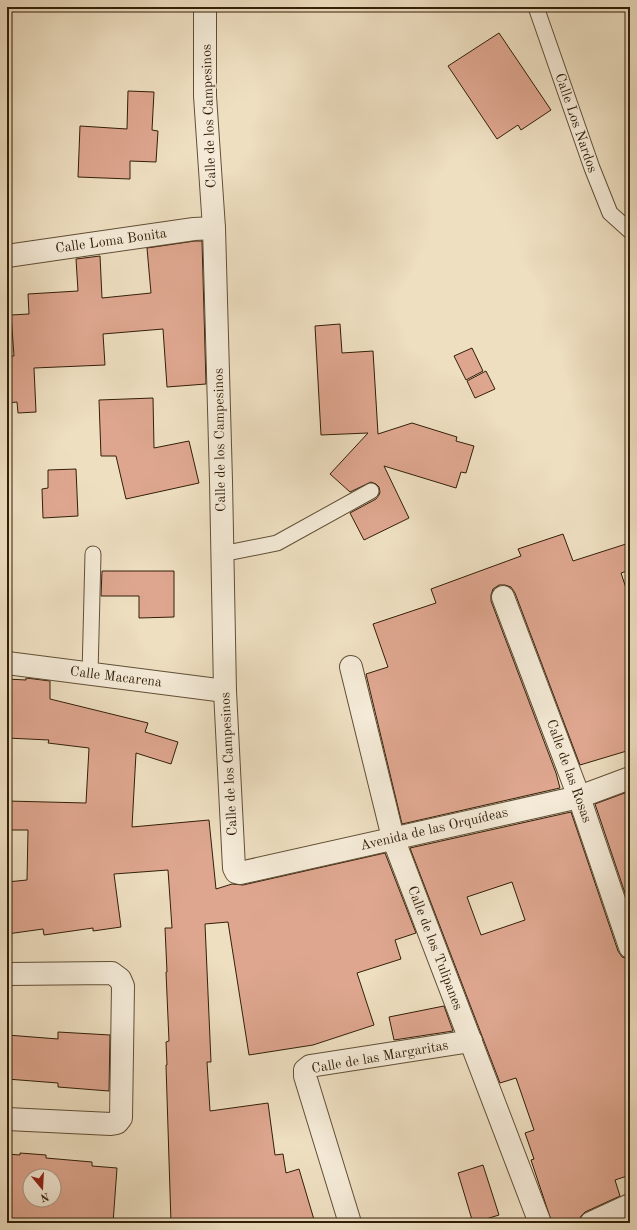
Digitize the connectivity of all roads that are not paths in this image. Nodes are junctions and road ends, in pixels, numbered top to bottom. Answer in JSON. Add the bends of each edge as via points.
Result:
{"nodes":[{"id":1,"x":205,"y":7,"type":"edge"},
{"id":2,"x":536,"y":7,"type":"edge"},
{"id":3,"x":214,"y":228,"type":"junction"},
{"id":4,"x":630,"y":231,"type":"edge"},
{"id":5,"x":7,"y":256,"type":"edge"},
{"id":6,"x":371,"y":491,"type":"dead end"},
{"id":7,"x":93,"y":554,"type":"dead end"},
{"id":8,"x":222,"y":554,"type":"junction"},
{"id":9,"x":503,"y":597,"type":"dead end"},
{"id":10,"x":7,"y":663,"type":"edge"},
{"id":11,"x":351,"y":667,"type":"dead end"},
{"id":12,"x":90,"y":674,"type":"junction"},
{"id":13,"x":224,"y":691,"type":"junction"},
{"id":14,"x":630,"y":778,"type":"edge"},
{"id":15,"x":579,"y":797,"type":"junction"},
{"id":16,"x":394,"y":838,"type":"junction"},
{"id":17,"x":236,"y":872,"type":"joint"},
{"id":18,"x":630,"y":948,"type":"edge"},
{"id":19,"x":7,"y":974,"type":"edge"},
{"id":20,"x":471,"y":1041,"type":"junction"},
{"id":21,"x":7,"y":1119,"type":"edge"},
{"id":22,"x":630,"y":1205,"type":"edge"},
{"id":23,"x":350,"y":1223,"type":"edge"},
{"id":24,"x":540,"y":1223,"type":"edge"},
{"id":25,"x":591,"y":1223,"type":"edge"}],
"edges":[{"from":1,"to":3,"type":"street","name":"Calle de los Campesinos","via":[[205,96]]},
{"from":2,"to":4,"type":"lane","name":"Calle Los Nardos","via":[[610,213]]},
{"from":3,"to":5,"type":"street","name":"Calle Loma Bonita"},
{"from":3,"to":8,"type":"street","name":"Calle de los Campesinos"},
{"from":6,"to":8,"type":"lane","via":[[277,543]]},
{"from":7,"to":12,"type":"lane"},
{"from":8,"to":13,"type":"street","name":"Calle de los Campesinos"},
{"from":9,"to":15,"type":"street","name":"Calle de las Rosas"},
{"from":10,"to":12,"type":"street","name":"Calle Macarena"},
{"from":11,"to":16,"type":"street","name":"Calle de los Tulipanes"},
{"from":12,"to":13,"type":"street","name":"Calle Macarena"},
{"from":13,"to":17,"type":"street","name":"Calle de los Campesinos"},
{"from":14,"to":15,"type":"street","name":"Avenida de las Orquídeas"},
{"from":15,"to":16,"type":"street","name":"Avenida de las Orquídeas"},
{"from":15,"to":18,"type":"street","name":"Calle de las Rosas"},
{"from":16,"to":17,"type":"street","name":"Avenida de las Orquídeas"},
{"from":16,"to":20,"type":"street","name":"Calle de los Tulipanes"},
{"from":19,"to":21,"type":"street","via":[[112,973],[120,979],[123,986],[121,1118],[117,1123]]},
{"from":20,"to":23,"type":"street","name":"Calle de las Margaritas","via":[[310,1066],[305,1070]]},
{"from":20,"to":24,"type":"street","name":"Calle de los Tulipanes"},
{"from":22,"to":25,"type":"street"}]}
